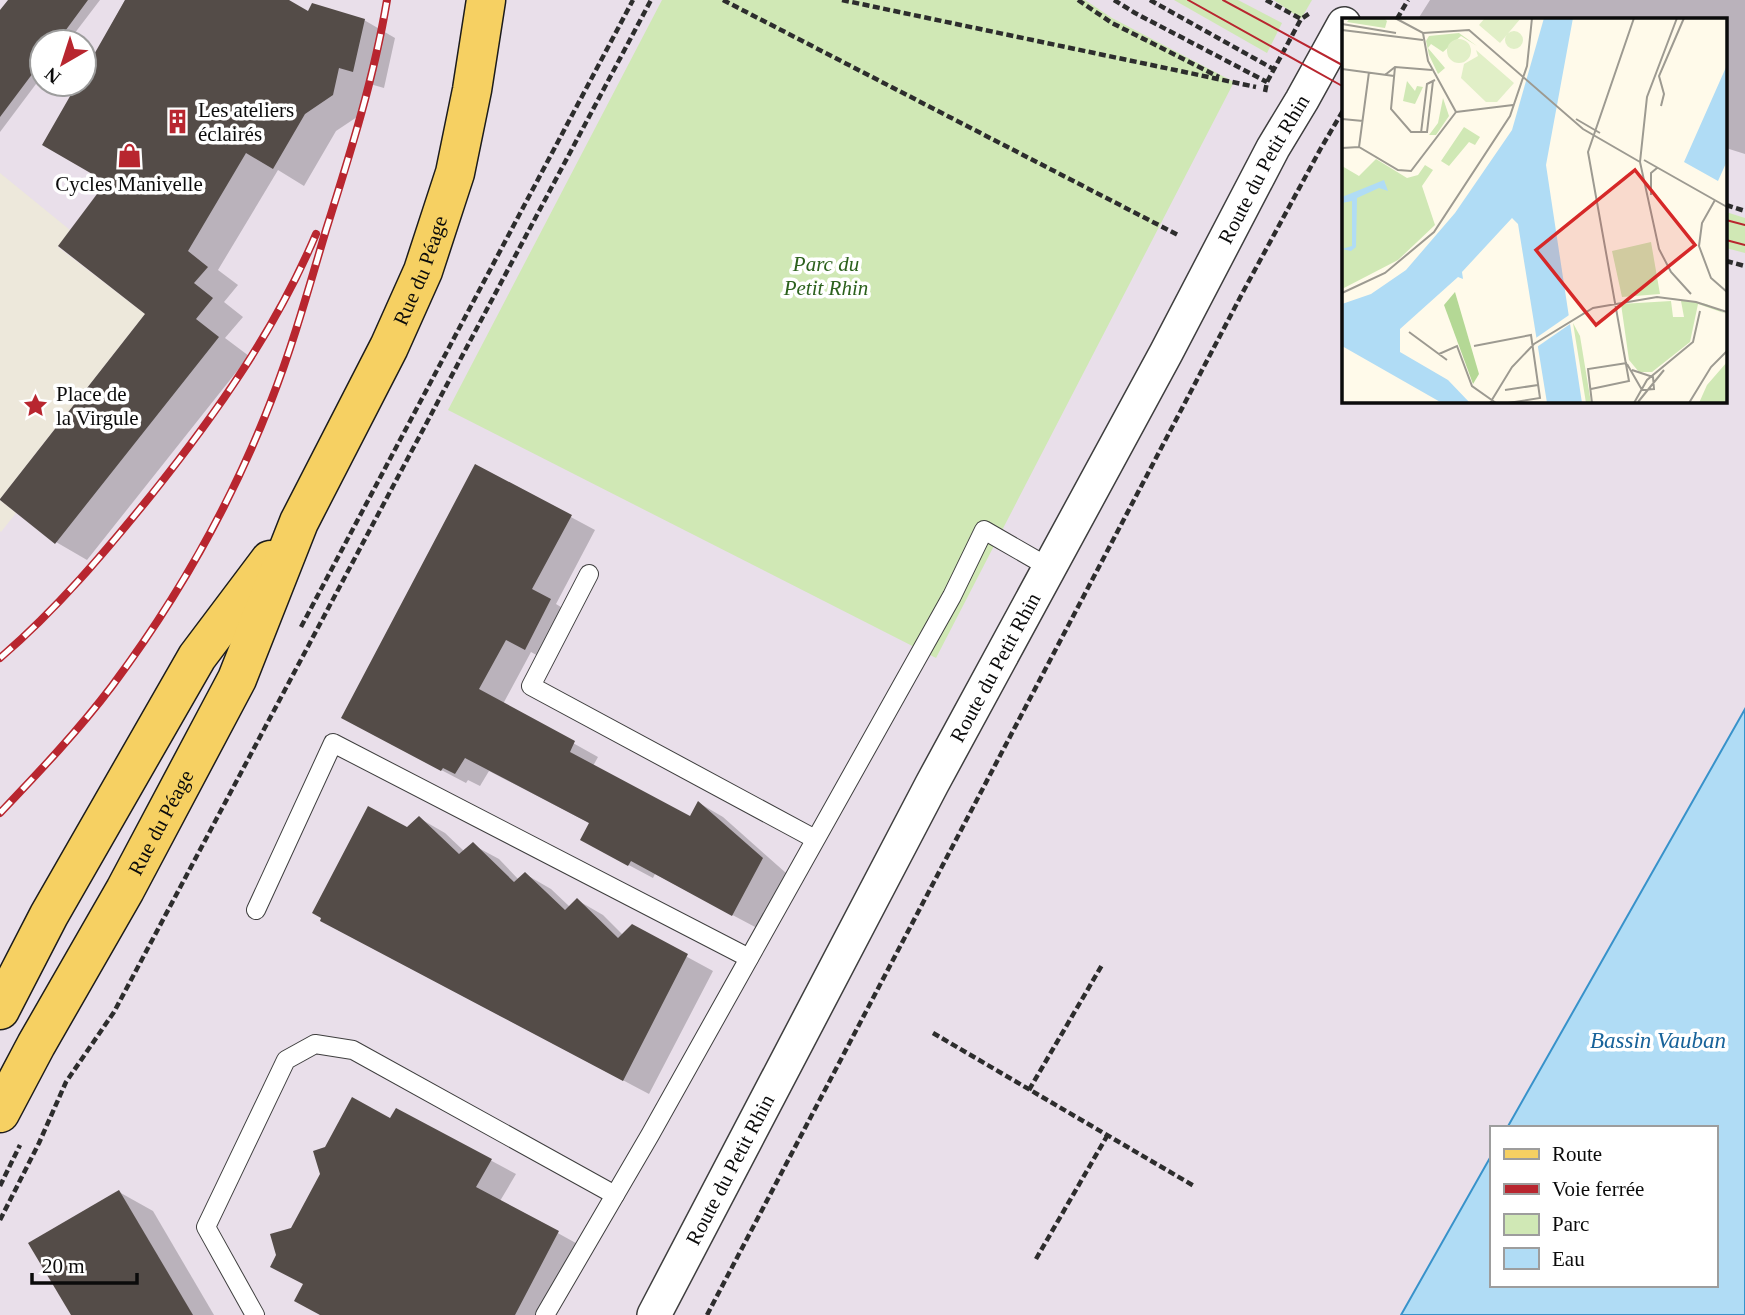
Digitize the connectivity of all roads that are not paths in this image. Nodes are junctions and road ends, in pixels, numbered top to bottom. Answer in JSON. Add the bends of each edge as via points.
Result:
{"nodes":[{"id":1,"x":486,"y":0,"type":"edge"},
{"id":2,"x":1357,"y":0,"type":"edge"},
{"id":3,"x":1348,"y":18,"type":"edge"},
{"id":4,"x":1342,"y":28,"type":"edge"},
{"id":5,"x":299,"y":522,"type":"junction"},
{"id":6,"x":1050,"y":568,"type":"junction"},
{"id":7,"x":589,"y":574,"type":"dead end"},
{"id":8,"x":815,"y":839,"type":"junction"},
{"id":9,"x":256,"y":910,"type":"dead end"},
{"id":10,"x":49,"y":915,"type":"junction"},
{"id":11,"x":749,"y":958,"type":"junction"},
{"id":12,"x":0,"y":971,"type":"edge"},
{"id":13,"x":0,"y":1010,"type":"edge"},
{"id":14,"x":12,"y":1125,"type":"edge"},
{"id":15,"x":615,"y":1195,"type":"junction"},
{"id":16,"x":255,"y":1315,"type":"edge"},
{"id":17,"x":545,"y":1315,"type":"edge"},
{"id":18,"x":654,"y":1315,"type":"edge"}],
"edges":[{"from":1,"to":5,"type":"main road","name":"Rue du Péage","via":[[454,173],[423,271]]},
{"from":2,"to":3,"type":"street"},
{"from":4,"to":6,"type":"street","name":"Route du Petit Rhin"},
{"from":5,"to":10,"type":"main road","name":"Rue du Péage","via":[[197,657]]},
{"from":5,"to":14,"type":"main road","name":"Rue du Péage","via":[[237,679],[36,1045]]},
{"from":6,"to":8,"type":"lane","via":[[984,530]]},
{"from":6,"to":18,"type":"street","name":"Route du Petit Rhin"},
{"from":7,"to":8,"type":"lane","via":[[531,686]]},
{"from":8,"to":11,"type":"lane"},
{"from":9,"to":11,"type":"lane","via":[[333,743]]},
{"from":10,"to":12,"type":"street","name":"Rue du Péage"},
{"from":10,"to":13,"type":"main road","name":"Rue du Péage"},
{"from":11,"to":15,"type":"lane"},
{"from":15,"to":16,"type":"lane","via":[[353,1050],[315,1044],[286,1060],[206,1227]]},
{"from":15,"to":17,"type":"lane"}]}
